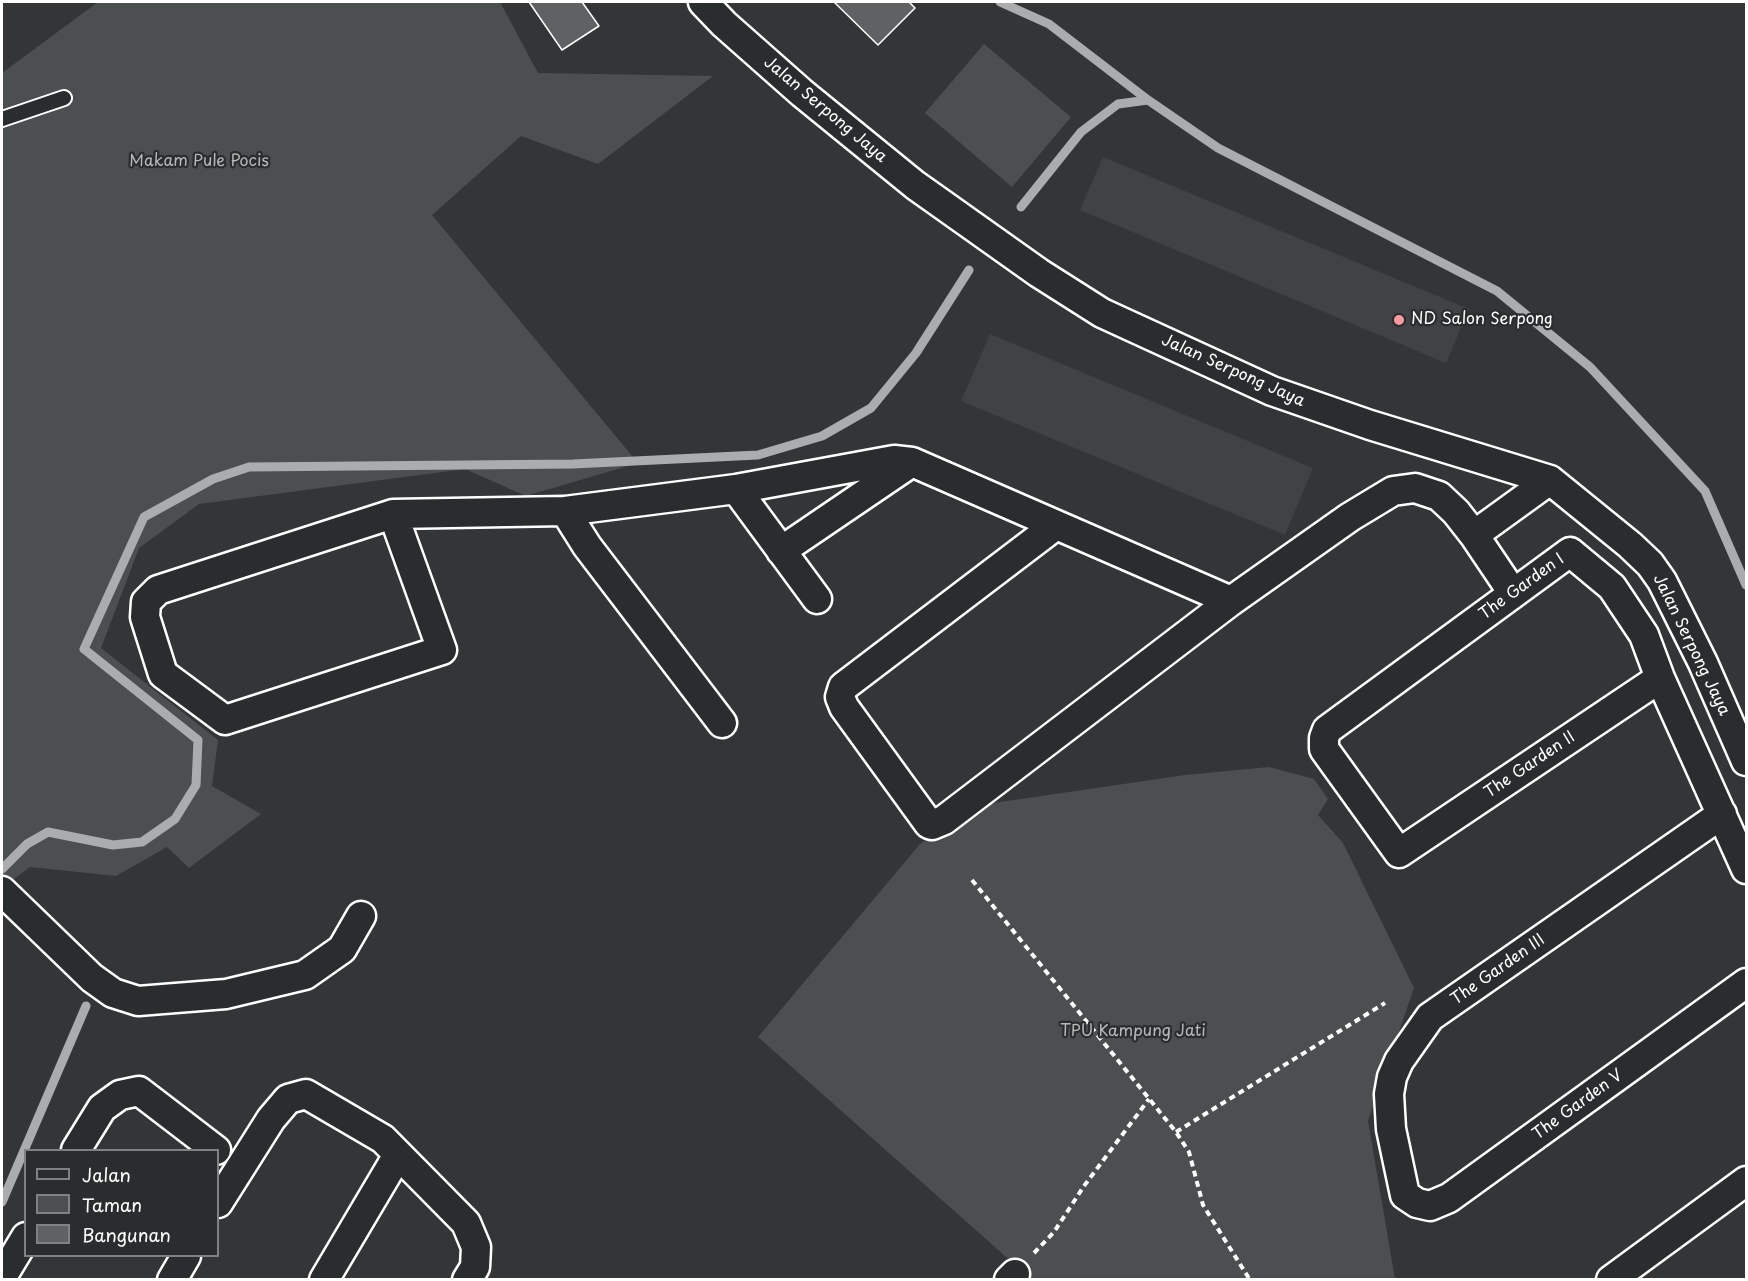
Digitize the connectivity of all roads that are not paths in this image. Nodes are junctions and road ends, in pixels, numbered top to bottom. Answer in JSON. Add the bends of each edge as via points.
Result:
{"nodes":[{"id":1,"x":703,"y":2,"type":"edge"},
{"id":2,"x":64,"y":98,"type":"dead end"},
{"id":3,"x":2,"y":119,"type":"edge"},
{"id":4,"x":912,"y":462,"type":"junction"},
{"id":5,"x":1550,"y":480,"type":"junction"},
{"id":6,"x":736,"y":489,"type":"junction"},
{"id":7,"x":565,"y":511,"type":"junction"},
{"id":8,"x":393,"y":514,"type":"junction"},
{"id":9,"x":1056,"y":525,"type":"junction"},
{"id":10,"x":1474,"y":535,"type":"junction"},
{"id":11,"x":781,"y":551,"type":"junction"},
{"id":12,"x":1513,"y":593,"type":"junction"},
{"id":13,"x":817,"y":599,"type":"dead end"},
{"id":14,"x":1231,"y":601,"type":"junction"},
{"id":15,"x":1660,"y":678,"type":"junction"},
{"id":16,"x":722,"y":723,"type":"dead end"},
{"id":17,"x":1746,"y":760,"type":"edge"},
{"id":18,"x":1722,"y":813,"type":"junction"},
{"id":19,"x":1399,"y":853,"type":"joint"},
{"id":20,"x":1746,"y":869,"type":"edge"},
{"id":21,"x":2,"y":891,"type":"edge"},
{"id":22,"x":361,"y":916,"type":"dead end"},
{"id":23,"x":1746,"y":983,"type":"edge"},
{"id":24,"x":77,"y":1149,"type":"edge"},
{"id":25,"x":215,"y":1149,"type":"edge"},
{"id":26,"x":398,"y":1155,"type":"junction"},
{"id":27,"x":224,"y":1156,"type":"edge"},
{"id":28,"x":1746,"y":1180,"type":"edge"},
{"id":29,"x":219,"y":1195,"type":"edge"},
{"id":30,"x":1405,"y":1195,"type":"joint"},
{"id":31,"x":24,"y":1240,"type":"edge"},
{"id":32,"x":185,"y":1257,"type":"edge"},
{"id":33,"x":2,"y":1277,"type":"edge"},
{"id":34,"x":172,"y":1280,"type":"edge"},
{"id":35,"x":324,"y":1280,"type":"edge"},
{"id":36,"x":468,"y":1280,"type":"edge"},
{"id":37,"x":1611,"y":1280,"type":"edge"}],
"edges":[{"from":1,"to":5,"type":"street","name":"Jalan Serpong Jaya","via":[[802,93],[915,184],[1039,273],[1102,312],[1272,391]]},
{"from":2,"to":3,"type":"lane"},
{"from":4,"to":6,"type":"street","via":[[894,460]]},
{"from":4,"to":9,"type":"street"},
{"from":4,"to":11,"type":"street"},
{"from":5,"to":10,"type":"street"},
{"from":5,"to":17,"type":"street","name":"Jalan Serpong Jaya","via":[[1630,545],[1662,581]]},
{"from":6,"to":7,"type":"street"},
{"from":6,"to":11,"type":"street"},
{"from":7,"to":8,"type":"street"},
{"from":7,"to":16,"type":"street","via":[[587,546]]},
{"from":8,"to":8,"type":"street","via":[[158,590],[146,602],[145,617],[163,674],[225,720],[442,650]]},
{"from":9,"to":14,"type":"street"},
{"from":9,"to":14,"type":"street","via":[[843,687],[840,697],[844,707],[929,824],[944,820]]},
{"from":10,"to":12,"type":"street"},
{"from":10,"to":14,"type":"street","via":[[1438,496],[1415,489],[1392,491]]},
{"from":11,"to":13,"type":"street"},
{"from":12,"to":15,"type":"street","name":"The Garden I","via":[[1570,552],[1612,587],[1625,605],[1644,635]]},
{"from":12,"to":19,"type":"street","name":"The Garden I","via":[[1327,730],[1324,749]]},
{"from":15,"to":18,"type":"street","name":"The Garden I"},
{"from":15,"to":19,"type":"street","name":"The Garden II"},
{"from":18,"to":20,"type":"street","name":"The Garden I"},
{"from":18,"to":30,"type":"street","name":"The Garden III","via":[[1430,1017],[1399,1061],[1389,1094],[1391,1129]]},
{"from":21,"to":22,"type":"street","via":[[92,978],[112,993],[138,1001],[226,994],[305,975],[342,949]]},
{"from":23,"to":30,"type":"street","name":"The Garden V","via":[[1449,1198],[1430,1206]]},
{"from":24,"to":25,"type":"street","via":[[102,1108],[120,1095],[140,1091]]},
{"from":26,"to":27,"type":"street","via":[[383,1139],[306,1095],[288,1099],[271,1119]]},
{"from":26,"to":35,"type":"street"},
{"from":26,"to":36,"type":"street","via":[[466,1223],[476,1247],[475,1267]]},
{"from":27,"to":29,"type":"street"},
{"from":28,"to":37,"type":"street"},
{"from":31,"to":33,"type":"street"},
{"from":32,"to":34,"type":"street"}]}
